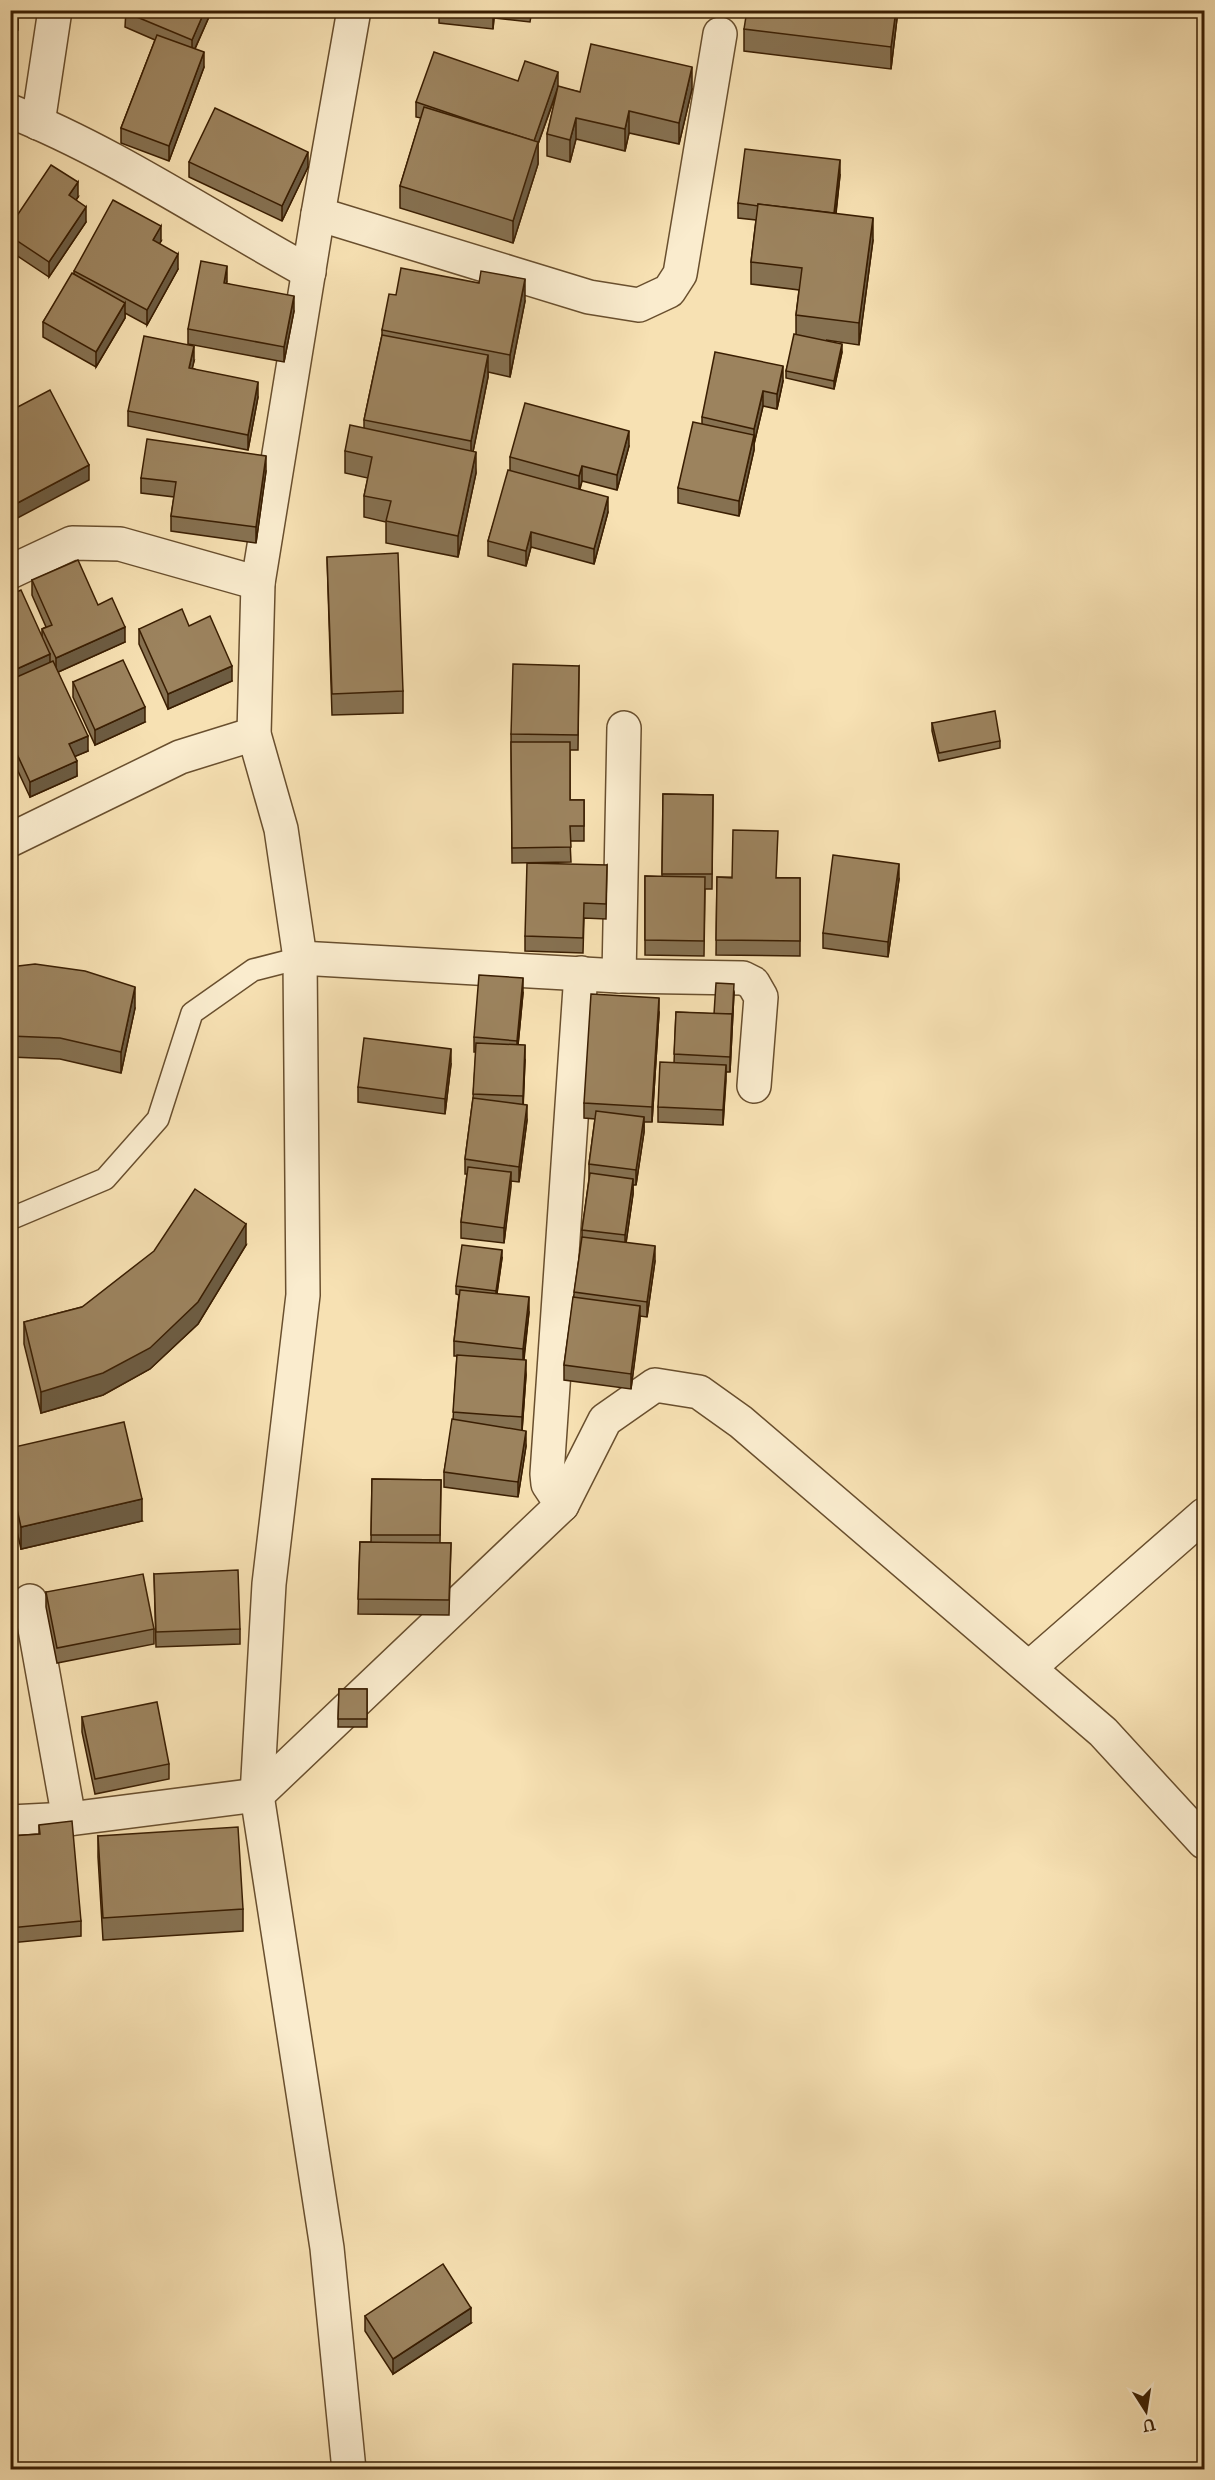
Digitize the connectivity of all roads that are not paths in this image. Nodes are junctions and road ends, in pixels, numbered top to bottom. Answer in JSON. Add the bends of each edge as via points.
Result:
{"nodes":[{"id":1,"x":55,"y":10,"type":"edge"},
{"id":2,"x":354,"y":10,"type":"edge"},
{"id":3,"x":720,"y":34,"type":"dead end"},
{"id":4,"x":24,"y":117,"type":"edge"},
{"id":5,"x":318,"y":214,"type":"junction"},
{"id":6,"x":309,"y":272,"type":"junction"},
{"id":7,"x":10,"y":572,"type":"edge"},
{"id":8,"x":258,"y":583,"type":"junction"},
{"id":9,"x":624,"y":728,"type":"dead end"},
{"id":10,"x":254,"y":734,"type":"junction"},
{"id":11,"x":10,"y":840,"type":"edge"},
{"id":12,"x":300,"y":958,"type":"junction"},
{"id":13,"x":580,"y":973,"type":"junction"},
{"id":14,"x":620,"y":976,"type":"junction"},
{"id":15,"x":754,"y":1086,"type":"dead end"},
{"id":16,"x":10,"y":1219,"type":"edge"},
{"id":17,"x":562,"y":1505,"type":"junction"},
{"id":18,"x":1204,"y":1515,"type":"edge"},
{"id":19,"x":30,"y":1601,"type":"dead end"},
{"id":20,"x":1029,"y":1668,"type":"junction"},
{"id":21,"x":257,"y":1795,"type":"junction"},
{"id":22,"x":69,"y":1819,"type":"junction"},
{"id":23,"x":10,"y":1822,"type":"edge"},
{"id":24,"x":1204,"y":1842,"type":"edge"},
{"id":25,"x":349,"y":2469,"type":"edge"}],
"edges":[{"from":1,"to":4,"type":"street"},
{"from":2,"to":5,"type":"street"},
{"from":3,"to":5,"type":"street","via":[[680,274],[669,291],[639,305],[589,297]]},
{"from":4,"to":6,"type":"street","via":[[107,156]]},
{"from":5,"to":6,"type":"street"},
{"from":6,"to":8,"type":"street"},
{"from":7,"to":8,"type":"street","via":[[72,543],[120,544]]},
{"from":8,"to":10,"type":"street"},
{"from":9,"to":14,"type":"street"},
{"from":10,"to":11,"type":"street","via":[[180,757]]},
{"from":10,"to":12,"type":"street","via":[[281,829]]},
{"from":12,"to":13,"type":"street"},
{"from":12,"to":16,"type":"lane","via":[[253,970],[192,1013],[158,1119],[105,1179]]},
{"from":12,"to":21,"type":"street","via":[[303,1295],[269,1584]]},
{"from":13,"to":14,"type":"street"},
{"from":13,"to":17,"type":"street","via":[[547,1474],[548,1484]]},
{"from":14,"to":15,"type":"street","via":[[743,978],[753,983],[761,997]]},
{"from":17,"to":20,"type":"street","via":[[605,1420],[655,1385],[699,1392],[741,1422]]},
{"from":17,"to":21,"type":"street"},
{"from":18,"to":20,"type":"street"},
{"from":19,"to":22,"type":"street"},
{"from":20,"to":24,"type":"street","via":[[1103,1732]]},
{"from":21,"to":22,"type":"street"},
{"from":21,"to":25,"type":"street","via":[[327,2248]]},
{"from":22,"to":23,"type":"street"}]}
